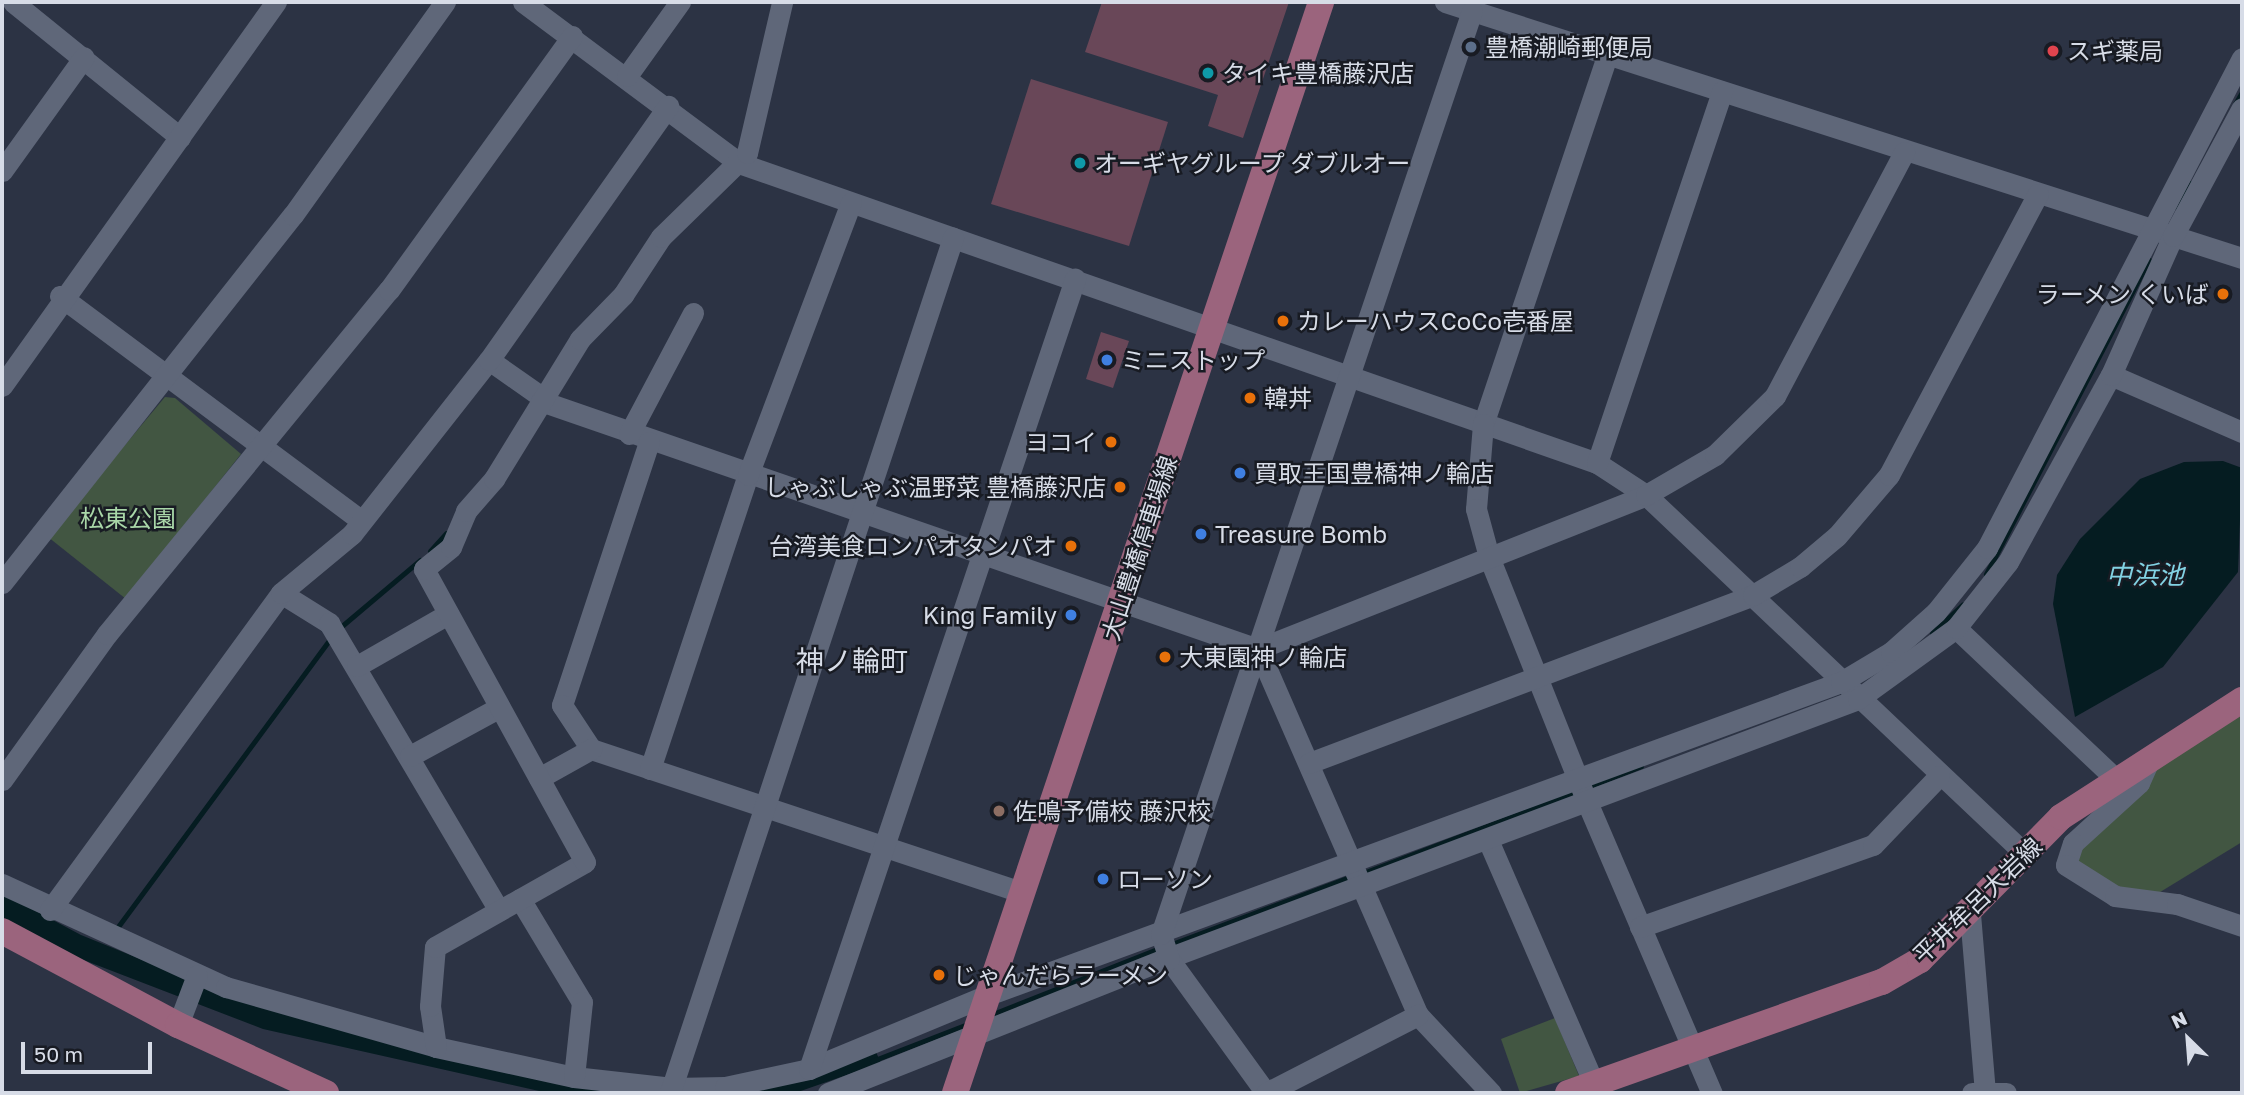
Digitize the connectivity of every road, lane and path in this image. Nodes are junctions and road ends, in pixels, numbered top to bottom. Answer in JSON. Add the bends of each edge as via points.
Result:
{"nodes":[{"id":1,"x":13,"y":2,"type":"edge"},
{"id":2,"x":275,"y":2,"type":"edge"},
{"id":3,"x":445,"y":2,"type":"edge"},
{"id":4,"x":523,"y":2,"type":"edge"},
{"id":5,"x":680,"y":2,"type":"edge"},
{"id":6,"x":782,"y":2,"type":"edge"},
{"id":7,"x":1321,"y":2,"type":"edge"},
{"id":8,"x":1445,"y":2,"type":"edge"},
{"id":9,"x":1472,"y":11,"type":"junction"},
{"id":10,"x":572,"y":36,"type":"junction"},
{"id":11,"x":1608,"y":53,"type":"junction"},
{"id":12,"x":85,"y":57,"type":"junction"},
{"id":13,"x":2242,"y":58,"type":"edge"},
{"id":14,"x":627,"y":76,"type":"junction"},
{"id":15,"x":1722,"y":91,"type":"junction"},
{"id":16,"x":668,"y":106,"type":"junction"},
{"id":17,"x":2242,"y":108,"type":"edge"},
{"id":18,"x":180,"y":137,"type":"junction"},
{"id":19,"x":1904,"y":152,"type":"junction"},
{"id":20,"x":739,"y":163,"type":"junction"},
{"id":21,"x":2,"y":171,"type":"edge"},
{"id":22,"x":2038,"y":194,"type":"junction"},
{"id":23,"x":851,"y":204,"type":"junction"},
{"id":24,"x":2151,"y":230,"type":"junction"},
{"id":25,"x":2173,"y":236,"type":"junction"},
{"id":26,"x":953,"y":238,"type":"junction"},
{"id":27,"x":2242,"y":258,"type":"edge"},
{"id":28,"x":1074,"y":279,"type":"junction"},
{"id":29,"x":60,"y":296,"type":"junction"},
{"id":30,"x":693,"y":313,"type":"dead end"},
{"id":31,"x":1212,"y":328,"type":"junction"},
{"id":32,"x":489,"y":360,"type":"junction"},
{"id":33,"x":1346,"y":375,"type":"junction"},
{"id":34,"x":2111,"y":375,"type":"junction"},
{"id":35,"x":5,"y":376,"type":"edge"},
{"id":36,"x":167,"y":378,"type":"junction"},
{"id":37,"x":542,"y":399,"type":"junction"},
{"id":38,"x":1483,"y":424,"type":"junction"},
{"id":39,"x":2242,"y":432,"type":"edge"},
{"id":40,"x":629,"y":435,"type":"junction"},
{"id":41,"x":649,"y":442,"type":"junction"},
{"id":42,"x":259,"y":444,"type":"junction"},
{"id":43,"x":1597,"y":463,"type":"junction"},
{"id":44,"x":748,"y":475,"type":"junction"},
{"id":45,"x":1646,"y":495,"type":"junction"},
{"id":46,"x":858,"y":512,"type":"junction"},
{"id":47,"x":360,"y":520,"type":"junction"},
{"id":48,"x":981,"y":552,"type":"junction"},
{"id":49,"x":1489,"y":557,"type":"junction"},
{"id":50,"x":2,"y":583,"type":"edge"},
{"id":51,"x":281,"y":593,"type":"junction"},
{"id":52,"x":1753,"y":595,"type":"junction"},
{"id":53,"x":1122,"y":599,"type":"junction"},
{"id":54,"x":448,"y":614,"type":"junction"},
{"id":55,"x":1956,"y":628,"type":"junction"},
{"id":56,"x":1258,"y":649,"type":"junction"},
{"id":57,"x":357,"y":666,"type":"junction"},
{"id":58,"x":1536,"y":677,"type":"junction"},
{"id":59,"x":1841,"y":682,"type":"junction"},
{"id":60,"x":1858,"y":699,"type":"junction"},
{"id":61,"x":2242,"y":700,"type":"edge"},
{"id":62,"x":500,"y":707,"type":"junction"},
{"id":63,"x":591,"y":749,"type":"junction"},
{"id":64,"x":410,"y":756,"type":"junction"},
{"id":65,"x":1309,"y":763,"type":"junction"},
{"id":66,"x":2147,"y":765,"type":"junction"},
{"id":67,"x":650,"y":769,"type":"junction"},
{"id":68,"x":1939,"y":776,"type":"junction"},
{"id":69,"x":539,"y":778,"type":"junction"},
{"id":70,"x":1579,"y":778,"type":"junction"},
{"id":71,"x":2,"y":780,"type":"edge"},
{"id":72,"x":2118,"y":781,"type":"junction"},
{"id":73,"x":1587,"y":802,"type":"junction"},
{"id":74,"x":763,"y":806,"type":"junction"},
{"id":75,"x":1488,"y":840,"type":"junction"},
{"id":76,"x":881,"y":847,"type":"junction"},
{"id":77,"x":2024,"y":853,"type":"junction"},
{"id":78,"x":1352,"y":863,"type":"junction"},
{"id":79,"x":2,"y":884,"type":"edge"},
{"id":80,"x":1361,"y":886,"type":"junction"},
{"id":81,"x":1022,"y":892,"type":"junction"},
{"id":82,"x":520,"y":899,"type":"junction"},
{"id":83,"x":50,"y":910,"type":"junction"},
{"id":84,"x":499,"y":911,"type":"junction"},
{"id":85,"x":1970,"y":914,"type":"junction"},
{"id":86,"x":2242,"y":926,"type":"edge"},
{"id":87,"x":1640,"y":927,"type":"junction"},
{"id":88,"x":1161,"y":934,"type":"junction"},
{"id":89,"x":3,"y":936,"type":"edge"},
{"id":90,"x":1169,"y":959,"type":"junction"},
{"id":91,"x":197,"y":975,"type":"junction"},
{"id":92,"x":986,"y":1000,"type":"junction"},
{"id":93,"x":1418,"y":1015,"type":"junction"},
{"id":94,"x":181,"y":1016,"type":"junction"},
{"id":95,"x":974,"y":1035,"type":"junction"},
{"id":96,"x":436,"y":1047,"type":"junction"},
{"id":97,"x":1695,"y":1050,"type":"junction"},
{"id":98,"x":809,"y":1069,"type":"junction"},
{"id":99,"x":573,"y":1077,"type":"junction"},
{"id":100,"x":1594,"y":1084,"type":"junction"},
{"id":101,"x":671,"y":1090,"type":"edge"},
{"id":102,"x":1980,"y":1092,"type":"edge"},
{"id":103,"x":326,"y":1093,"type":"edge"},
{"id":104,"x":828,"y":1093,"type":"edge"},
{"id":105,"x":955,"y":1093,"type":"edge"},
{"id":106,"x":1266,"y":1093,"type":"edge"},
{"id":107,"x":1492,"y":1093,"type":"edge"},
{"id":108,"x":1568,"y":1093,"type":"edge"},
{"id":109,"x":1712,"y":1093,"type":"edge"},
{"id":110,"x":2007,"y":1093,"type":"edge"}],
"edges":[{"from":1,"to":12,"type":"street"},
{"from":2,"to":18,"type":"street"},
{"from":3,"to":36,"type":"street"},
{"from":4,"to":10,"type":"street"},
{"from":5,"to":14,"type":"street"},
{"from":6,"to":20,"type":"street","via":[[755,132]]},
{"from":7,"to":31,"type":"main road","name":"大山豊橋停車場線"},
{"from":8,"to":9,"type":"street"},
{"from":9,"to":11,"type":"street"},
{"from":9,"to":33,"type":"street"},
{"from":10,"to":14,"type":"street"},
{"from":10,"to":42,"type":"street","via":[[389,290]]},
{"from":11,"to":15,"type":"street"},
{"from":11,"to":38,"type":"street"},
{"from":12,"to":18,"type":"street"},
{"from":12,"to":21,"type":"street"},
{"from":13,"to":24,"type":"street"},
{"from":14,"to":16,"type":"street"},
{"from":15,"to":19,"type":"street"},
{"from":15,"to":43,"type":"street"},
{"from":16,"to":20,"type":"street"},
{"from":16,"to":32,"type":"street"},
{"from":17,"to":25,"type":"street"},
{"from":18,"to":29,"type":"street"},
{"from":19,"to":22,"type":"street"},
{"from":19,"to":45,"type":"street","via":[[1775,396],[1715,455]]},
{"from":20,"to":23,"type":"street"},
{"from":20,"to":37,"type":"street","via":[[661,236]]},
{"from":22,"to":24,"type":"street"},
{"from":22,"to":52,"type":"street","via":[[1889,475],[1837,536]]},
{"from":23,"to":26,"type":"street"},
{"from":23,"to":44,"type":"street"},
{"from":24,"to":25,"type":"street"},
{"from":24,"to":59,"type":"street","via":[[1987,548],[1913,634]]},
{"from":25,"to":27,"type":"street"},
{"from":25,"to":34,"type":"street"},
{"from":26,"to":28,"type":"street"},
{"from":26,"to":46,"type":"street"},
{"from":28,"to":31,"type":"street"},
{"from":28,"to":48,"type":"street"},
{"from":29,"to":35,"type":"street"},
{"from":29,"to":36,"type":"street"},
{"from":30,"to":40,"type":"street"},
{"from":31,"to":33,"type":"street"},
{"from":31,"to":53,"type":"main road","name":"大山豊橋停車場線"},
{"from":32,"to":37,"type":"street"},
{"from":32,"to":47,"type":"street"},
{"from":33,"to":38,"type":"street"},
{"from":33,"to":56,"type":"street"},
{"from":34,"to":39,"type":"street"},
{"from":34,"to":55,"type":"street","via":[[2008,562]]},
{"from":36,"to":42,"type":"street"},
{"from":36,"to":50,"type":"street"},
{"from":37,"to":40,"type":"street"},
{"from":37,"to":54,"type":"street","via":[[494,479],[466,511],[452,547],[424,569]]},
{"from":38,"to":43,"type":"street"},
{"from":38,"to":49,"type":"street","via":[[1476,509]]},
{"from":40,"to":41,"type":"street"},
{"from":41,"to":44,"type":"street"},
{"from":41,"to":63,"type":"street","via":[[562,705]]},
{"from":42,"to":47,"type":"street"},
{"from":42,"to":71,"type":"street","via":[[107,634]]},
{"from":43,"to":45,"type":"street"},
{"from":44,"to":46,"type":"street"},
{"from":44,"to":67,"type":"street"},
{"from":45,"to":49,"type":"street"},
{"from":45,"to":52,"type":"street"},
{"from":46,"to":48,"type":"street"},
{"from":46,"to":74,"type":"street"},
{"from":47,"to":51,"type":"street","via":[[352,534]]},
{"from":48,"to":53,"type":"street"},
{"from":48,"to":76,"type":"street"},
{"from":49,"to":56,"type":"street"},
{"from":49,"to":58,"type":"street"},
{"from":51,"to":57,"type":"street","via":[[329,623]]},
{"from":51,"to":83,"type":"street"},
{"from":52,"to":58,"type":"street"},
{"from":52,"to":59,"type":"street"},
{"from":53,"to":56,"type":"street"},
{"from":53,"to":81,"type":"main road","name":"大山豊橋停車場線"},
{"from":54,"to":57,"type":"street"},
{"from":54,"to":62,"type":"street"},
{"from":55,"to":60,"type":"street"},
{"from":55,"to":72,"type":"street"},
{"from":56,"to":65,"type":"street"},
{"from":56,"to":88,"type":"street"},
{"from":57,"to":64,"type":"street"},
{"from":58,"to":65,"type":"street"},
{"from":58,"to":70,"type":"street"},
{"from":59,"to":60,"type":"street"},
{"from":59,"to":70,"type":"street"},
{"from":60,"to":68,"type":"street"},
{"from":60,"to":73,"type":"street"},
{"from":61,"to":66,"type":"main road","name":"平井牟呂大岩線"},
{"from":62,"to":64,"type":"street"},
{"from":62,"to":69,"type":"street"},
{"from":63,"to":67,"type":"street"},
{"from":63,"to":69,"type":"street"},
{"from":64,"to":84,"type":"street"},
{"from":65,"to":78,"type":"street"},
{"from":66,"to":72,"type":"main road","name":"平井牟呂大岩線"},
{"from":66,"to":86,"type":"street","via":[[2139,783],[2073,843],[2066,865],[2115,896],[2177,904]]},
{"from":67,"to":74,"type":"street"},
{"from":68,"to":77,"type":"street"},
{"from":68,"to":87,"type":"street","via":[[1873,845]]},
{"from":69,"to":82,"type":"street","via":[[585,862]]},
{"from":70,"to":73,"type":"street"},
{"from":70,"to":78,"type":"street"},
{"from":72,"to":77,"type":"main road","name":"平井牟呂大岩線","via":[[2061,817]]},
{"from":73,"to":75,"type":"street"},
{"from":73,"to":87,"type":"street"},
{"from":74,"to":76,"type":"street"},
{"from":74,"to":101,"type":"street"},
{"from":75,"to":80,"type":"street"},
{"from":75,"to":100,"type":"street"},
{"from":76,"to":81,"type":"street"},
{"from":76,"to":98,"type":"street"},
{"from":77,"to":85,"type":"main road","name":"平井牟呂大岩線"},
{"from":78,"to":80,"type":"street"},
{"from":78,"to":88,"type":"street"},
{"from":79,"to":83,"type":"street"},
{"from":80,"to":90,"type":"street"},
{"from":80,"to":93,"type":"street"},
{"from":81,"to":92,"type":"main road","name":"大山豊橋停車場線"},
{"from":82,"to":84,"type":"street"},
{"from":82,"to":99,"type":"street","via":[[582,1002]]},
{"from":83,"to":91,"type":"street"},
{"from":84,"to":96,"type":"street","via":[[435,947],[430,1006]]},
{"from":85,"to":97,"type":"main road","name":"平井牟呂大岩線","via":[[1920,960],[1882,982]]},
{"from":85,"to":102,"type":"street"},
{"from":87,"to":97,"type":"street"},
{"from":88,"to":90,"type":"street"},
{"from":88,"to":92,"type":"street"},
{"from":89,"to":94,"type":"main road"},
{"from":90,"to":95,"type":"street"},
{"from":90,"to":106,"type":"street"},
{"from":91,"to":94,"type":"street"},
{"from":91,"to":96,"type":"street"},
{"from":92,"to":95,"type":"main road","name":"大山豊橋停車場線"},
{"from":92,"to":98,"type":"street"},
{"from":93,"to":106,"type":"street"},
{"from":93,"to":107,"type":"street"},
{"from":94,"to":103,"type":"main road"},
{"from":95,"to":104,"type":"street"},
{"from":95,"to":105,"type":"main road","name":"大山豊橋停車場線"},
{"from":96,"to":99,"type":"street"},
{"from":97,"to":100,"type":"main road","name":"平井牟呂大岩線"},
{"from":97,"to":109,"type":"street"},
{"from":98,"to":101,"type":"street","via":[[725,1087]]},
{"from":99,"to":101,"type":"street"},
{"from":100,"to":108,"type":"main road","name":"平井牟呂大岩線"},
{"from":102,"to":110,"type":"street"}]}
